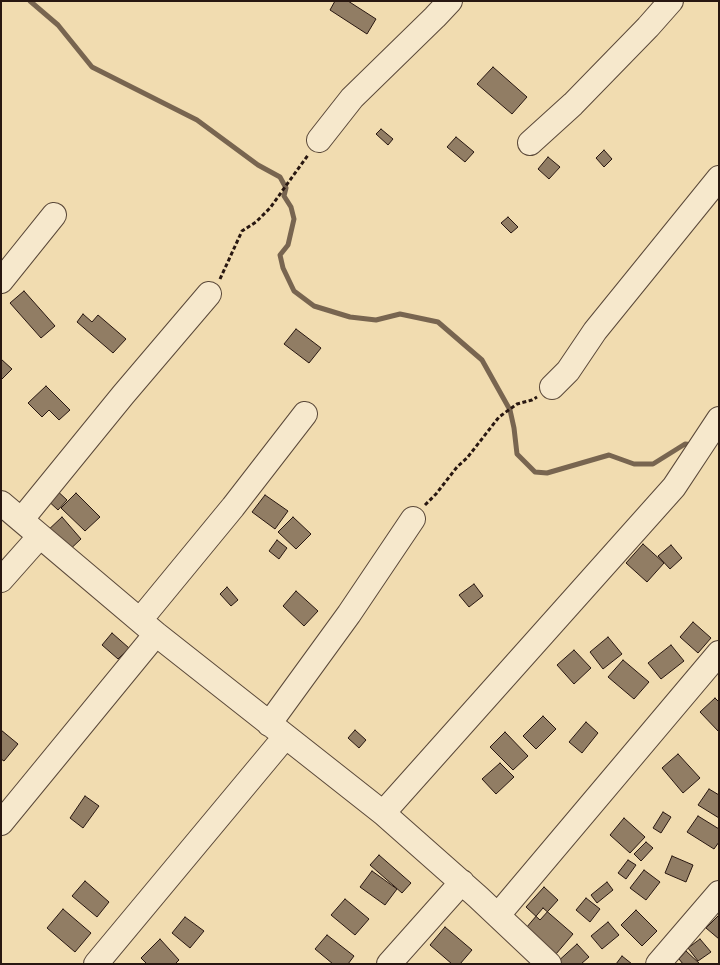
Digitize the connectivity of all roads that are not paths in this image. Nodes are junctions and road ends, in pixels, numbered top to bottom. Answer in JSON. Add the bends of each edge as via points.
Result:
{"nodes":[{"id":1,"x":450,"y":1,"type":"edge"},
{"id":2,"x":671,"y":1,"type":"edge"},
{"id":3,"x":319,"y":140,"type":"road end"},
{"id":4,"x":530,"y":142,"type":"dead end"},
{"id":5,"x":719,"y":178,"type":"edge"},
{"id":6,"x":54,"y":215,"type":"dead end"},
{"id":7,"x":1,"y":281,"type":"edge"},
{"id":8,"x":209,"y":294,"type":"road end"},
{"id":9,"x":552,"y":387,"type":"road end"},
{"id":10,"x":305,"y":414,"type":"dead end"},
{"id":11,"x":719,"y":419,"type":"edge"},
{"id":12,"x":1,"y":503,"type":"edge"},
{"id":13,"x":22,"y":519,"type":"junction"},
{"id":14,"x":412,"y":519,"type":"road end"},
{"id":15,"x":40,"y":536,"type":"junction"},
{"id":16,"x":1,"y":580,"type":"edge"},
{"id":17,"x":148,"y":627,"type":"junction"},
{"id":18,"x":719,"y":653,"type":"edge"},
{"id":19,"x":277,"y":730,"type":"junction"},
{"id":20,"x":383,"y":813,"type":"junction"},
{"id":21,"x":1,"y":823,"type":"edge"},
{"id":22,"x":462,"y":882,"type":"junction"},
{"id":23,"x":719,"y":893,"type":"edge"},
{"id":24,"x":498,"y":915,"type":"junction"},
{"id":25,"x":96,"y":964,"type":"edge"},
{"id":26,"x":389,"y":964,"type":"edge"},
{"id":27,"x":549,"y":964,"type":"edge"},
{"id":28,"x":658,"y":964,"type":"edge"}],
"edges":[{"from":1,"to":3,"type":"street","via":[[352,98]]},
{"from":2,"to":4,"type":"street","via":[[573,104]]},
{"from":5,"to":9,"type":"street","via":[[595,331],[568,371]]},
{"from":6,"to":7,"type":"street"},
{"from":8,"to":13,"type":"street"},
{"from":10,"to":17,"type":"street","via":[[233,507]]},
{"from":11,"to":20,"type":"street","via":[[674,487]]},
{"from":12,"to":13,"type":"street"},
{"from":13,"to":15,"type":"street"},
{"from":14,"to":19,"type":"street"},
{"from":15,"to":16,"type":"street"},
{"from":15,"to":17,"type":"street"},
{"from":17,"to":19,"type":"street"},
{"from":17,"to":21,"type":"street"},
{"from":18,"to":24,"type":"street"},
{"from":19,"to":20,"type":"street"},
{"from":19,"to":25,"type":"street"},
{"from":20,"to":22,"type":"street"},
{"from":22,"to":24,"type":"street"},
{"from":22,"to":26,"type":"street"},
{"from":23,"to":28,"type":"street"},
{"from":24,"to":27,"type":"street"}]}
